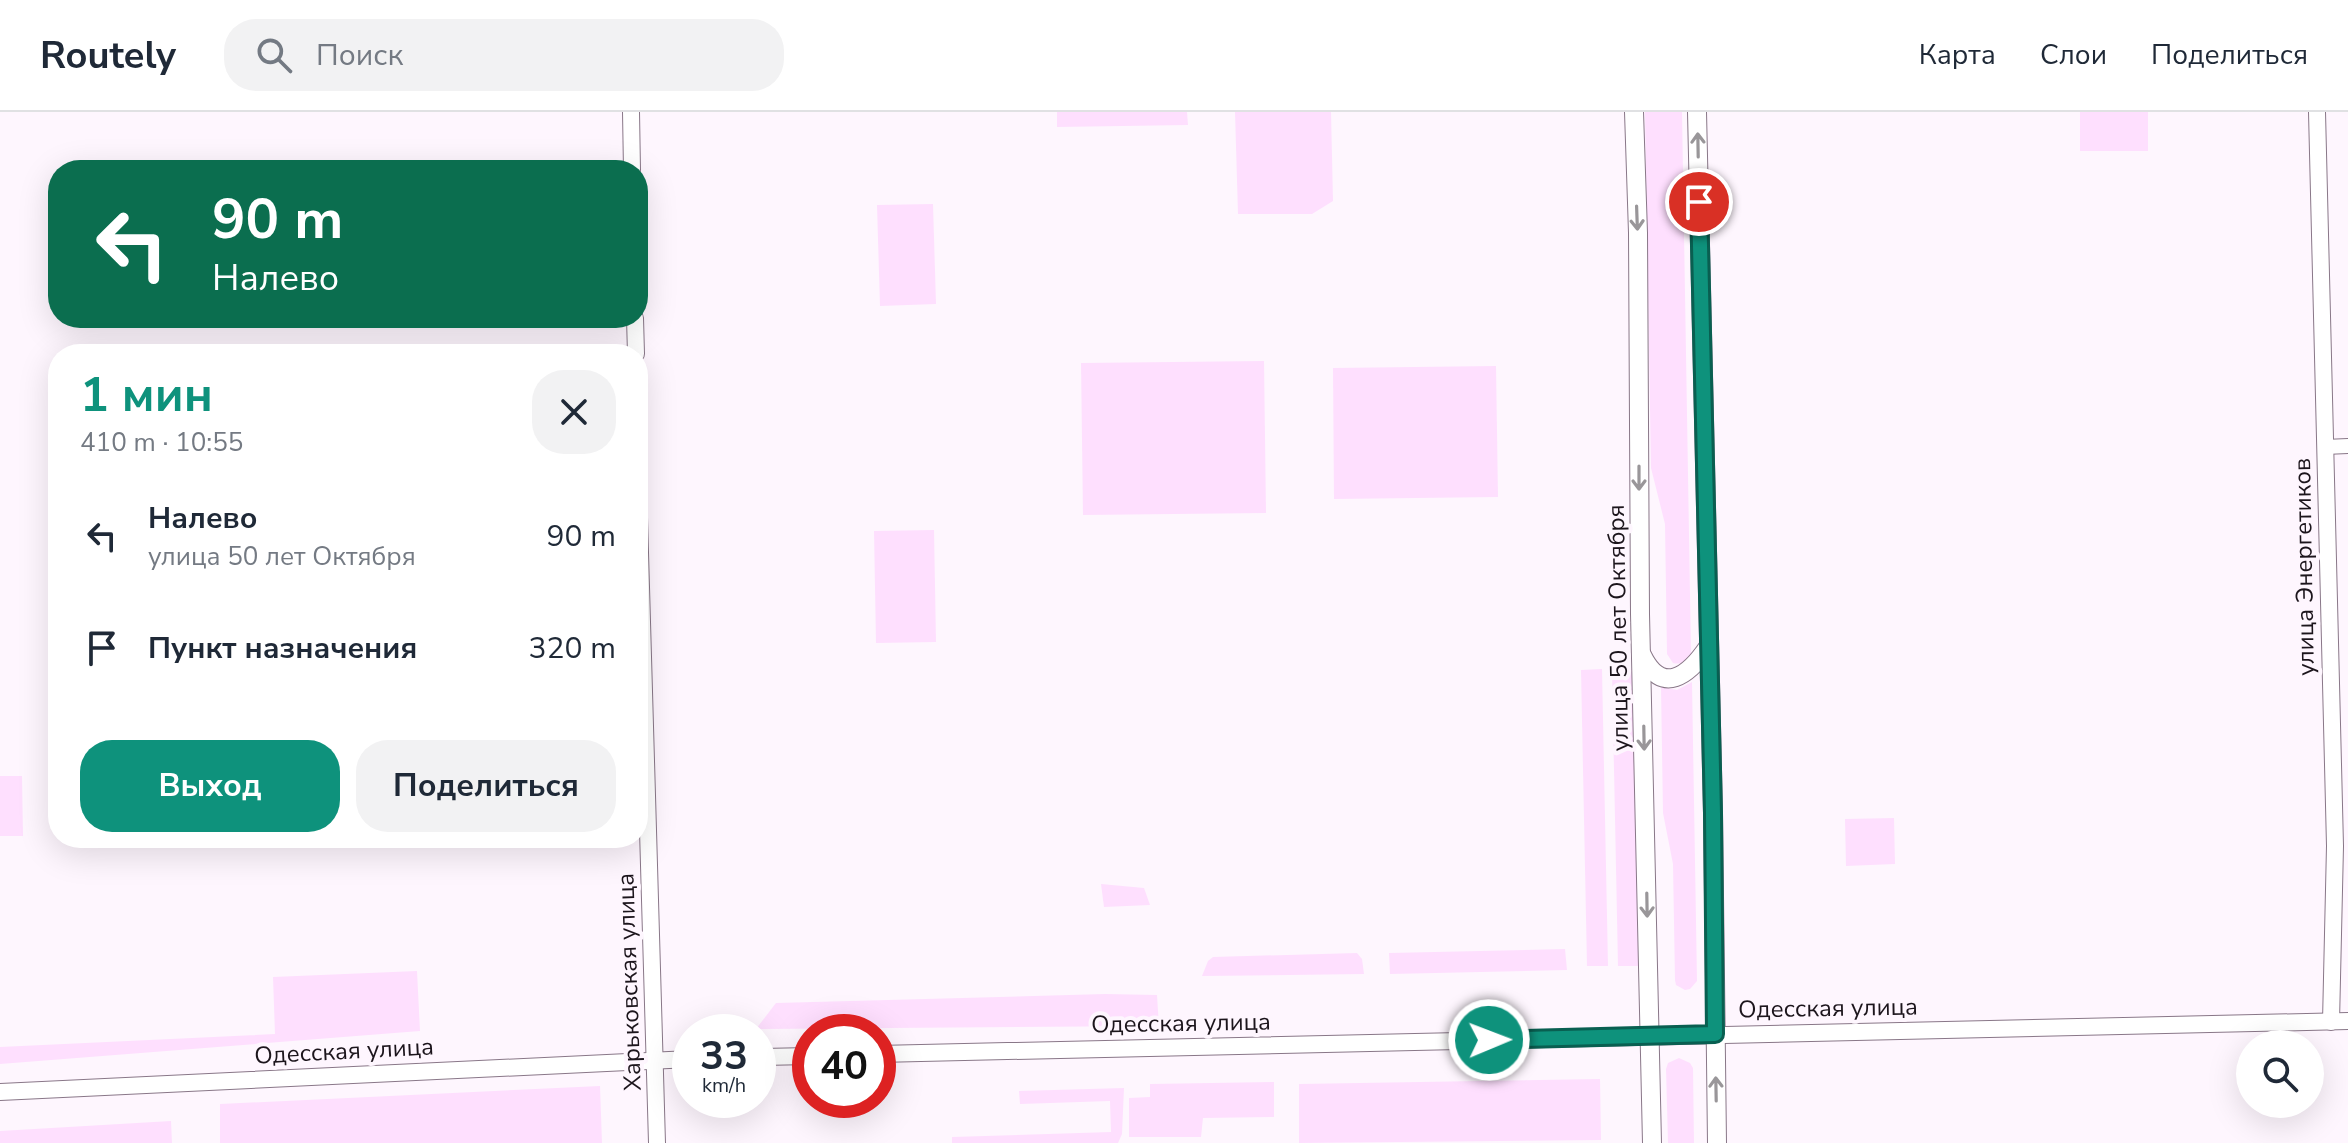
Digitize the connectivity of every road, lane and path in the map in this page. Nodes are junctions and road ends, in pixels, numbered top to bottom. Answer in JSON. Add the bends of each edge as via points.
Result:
{"nodes":[{"id":1,"x":631,"y":112,"type":"edge"},
{"id":2,"x":1634,"y":112,"type":"edge"},
{"id":3,"x":1697,"y":112,"type":"edge"},
{"id":4,"x":2317,"y":112,"type":"edge"},
{"id":5,"x":632,"y":160,"type":"edge"},
{"id":6,"x":2348,"y":446,"type":"edge"},
{"id":7,"x":2325,"y":447,"type":"junction"},
{"id":8,"x":1708,"y":647,"type":"junction"},
{"id":9,"x":1642,"y":655,"type":"junction"},
{"id":10,"x":648,"y":803,"type":"edge"},
{"id":11,"x":2340,"y":1021,"type":"edge"},
{"id":12,"x":1715,"y":1034,"type":"junction"},
{"id":13,"x":1649,"y":1036,"type":"junction"},
{"id":14,"x":896,"y":1054,"type":"edge"},
{"id":15,"x":656,"y":1059,"type":"junction"},
{"id":16,"x":672,"y":1059,"type":"edge"},
{"id":17,"x":0,"y":1092,"type":"edge"},
{"id":18,"x":657,"y":1143,"type":"edge"},
{"id":19,"x":1652,"y":1143,"type":"edge"},
{"id":20,"x":1717,"y":1143,"type":"edge"}],
"edges":[{"from":1,"to":5,"type":"street"},
{"from":2,"to":9,"type":"main road","name":"улица 50 лет Октября","one_way":true},
{"from":8,"to":3,"type":"main road","one_way":true},
{"from":4,"to":7,"type":"street","name":"улица Энергетиков"},
{"from":6,"to":7,"type":"street"},
{"from":7,"to":11,"type":"street","name":"улица Энергетиков"},
{"from":8,"to":9,"type":"main road","via":[[1686,674],[1673,678],[1659,676]]},
{"from":8,"to":12,"type":"main road"},
{"from":9,"to":13,"type":"main road","name":"улица 50 лет Октября","one_way":true},
{"from":10,"to":15,"type":"street","name":"Харьковская улица"},
{"from":11,"to":12,"type":"street","name":"Одесская улица"},
{"from":12,"to":13,"type":"street","name":"Одесская улица"},
{"from":20,"to":12,"type":"main road","one_way":true},
{"from":13,"to":14,"type":"street","name":"Одесская улица"},
{"from":13,"to":19,"type":"main road","name":"улица 50 лет Октября"},
{"from":15,"to":16,"type":"street","name":"Одесская улица"},
{"from":15,"to":17,"type":"street","name":"Одесская улица"},
{"from":15,"to":18,"type":"street","name":"Харьковская улица"}]}
